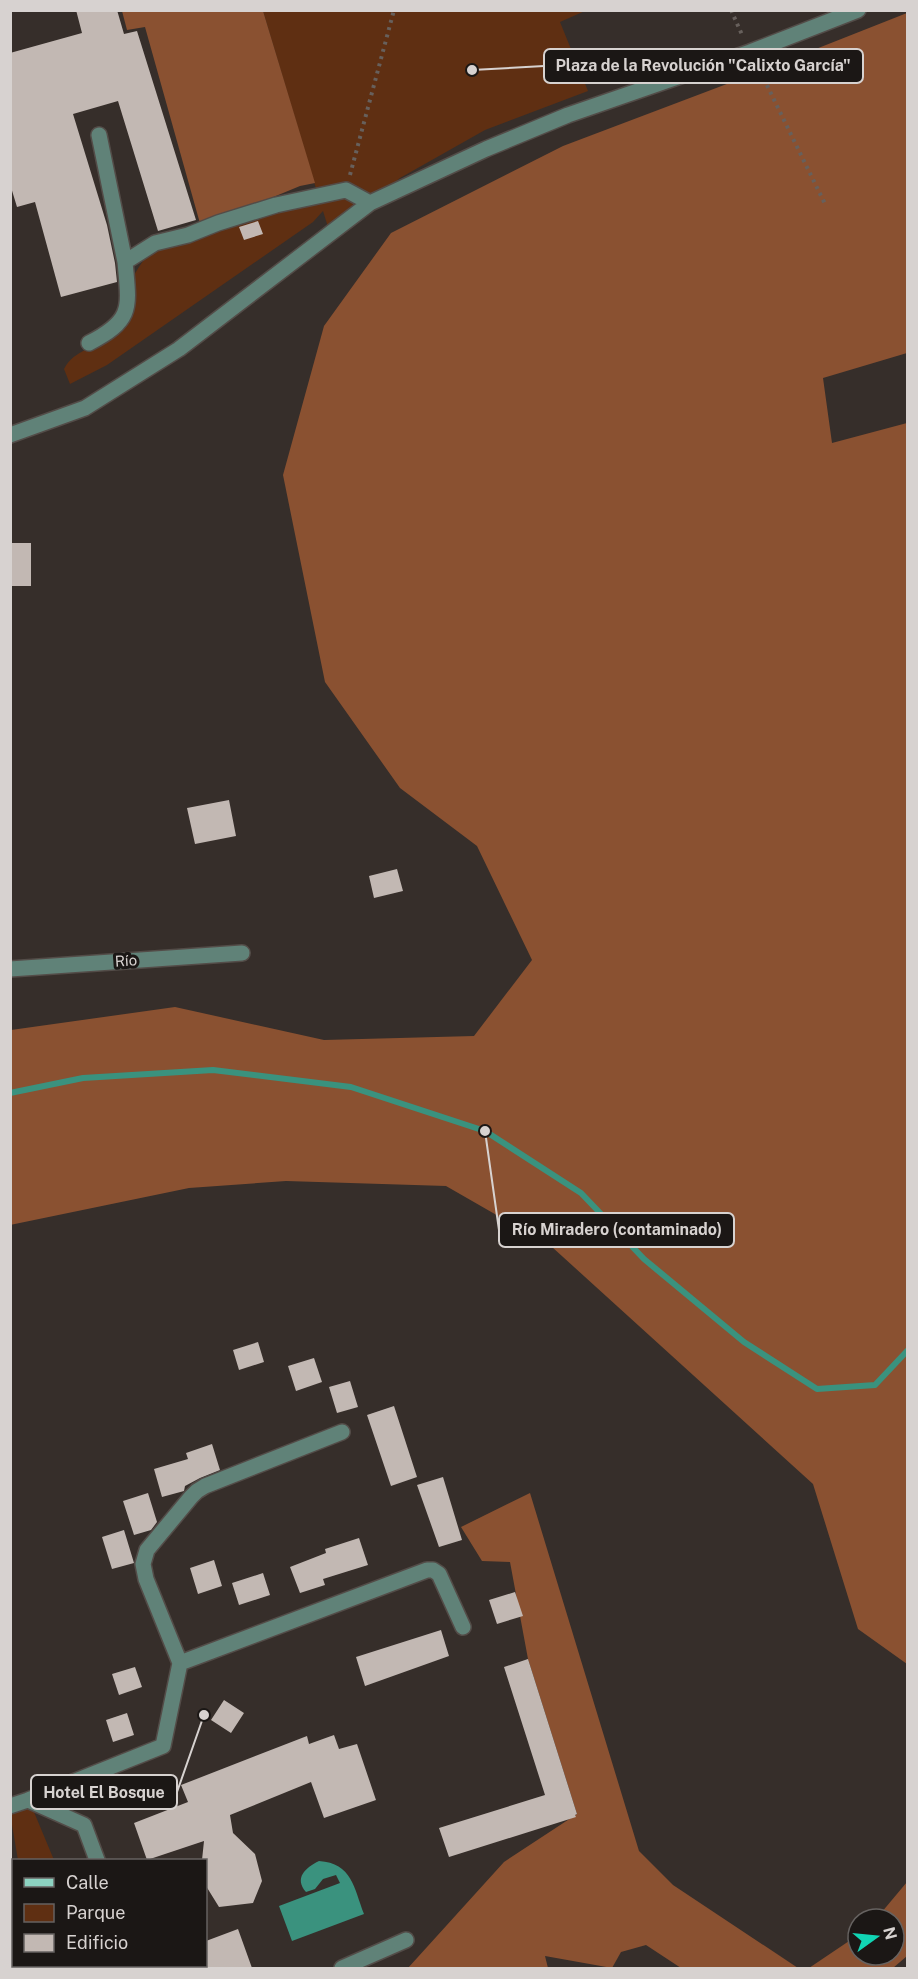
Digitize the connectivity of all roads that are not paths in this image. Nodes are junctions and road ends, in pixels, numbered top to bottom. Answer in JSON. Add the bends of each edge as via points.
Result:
{"nodes":[{"id":1,"x":858,"y":10,"type":"edge"},
{"id":2,"x":99,"y":135,"type":"dead end"},
{"id":3,"x":370,"y":203,"type":"junction"},
{"id":4,"x":125,"y":262,"type":"junction"},
{"id":5,"x":89,"y":343,"type":"dead end"},
{"id":6,"x":10,"y":435,"type":"edge"},
{"id":7,"x":242,"y":953,"type":"dead end"},
{"id":8,"x":10,"y":969,"type":"edge"},
{"id":9,"x":342,"y":1432,"type":"dead end"},
{"id":10,"x":463,"y":1627,"type":"dead end"},
{"id":11,"x":180,"y":1663,"type":"junction"},
{"id":12,"x":28,"y":1800,"type":"junction"},
{"id":13,"x":10,"y":1806,"type":"edge"},
{"id":14,"x":97,"y":1859,"type":"edge"},
{"id":15,"x":406,"y":1940,"type":"dead end"},
{"id":16,"x":342,"y":1968,"type":"edge"}],
"edges":[{"from":1,"to":3,"type":"street","via":[[568,115]]},
{"from":2,"to":4,"type":"street"},
{"from":3,"to":4,"type":"street","via":[[346,190],[276,206],[154,243]]},
{"from":3,"to":6,"type":"street","via":[[179,349],[85,408]]},
{"from":4,"to":5,"type":"street","via":[[129,303],[121,321],[109,333]]},
{"from":7,"to":8,"type":"street","name":"Río"},
{"from":9,"to":11,"type":"street","via":[[197,1491],[147,1550],[143,1564],[146,1579]]},
{"from":10,"to":11,"type":"street","via":[[439,1574],[427,1570]]},
{"from":11,"to":12,"type":"street","via":[[163,1746]]},
{"from":12,"to":13,"type":"street"},
{"from":12,"to":14,"type":"street","via":[[84,1825]]},
{"from":15,"to":16,"type":"street"}]}
